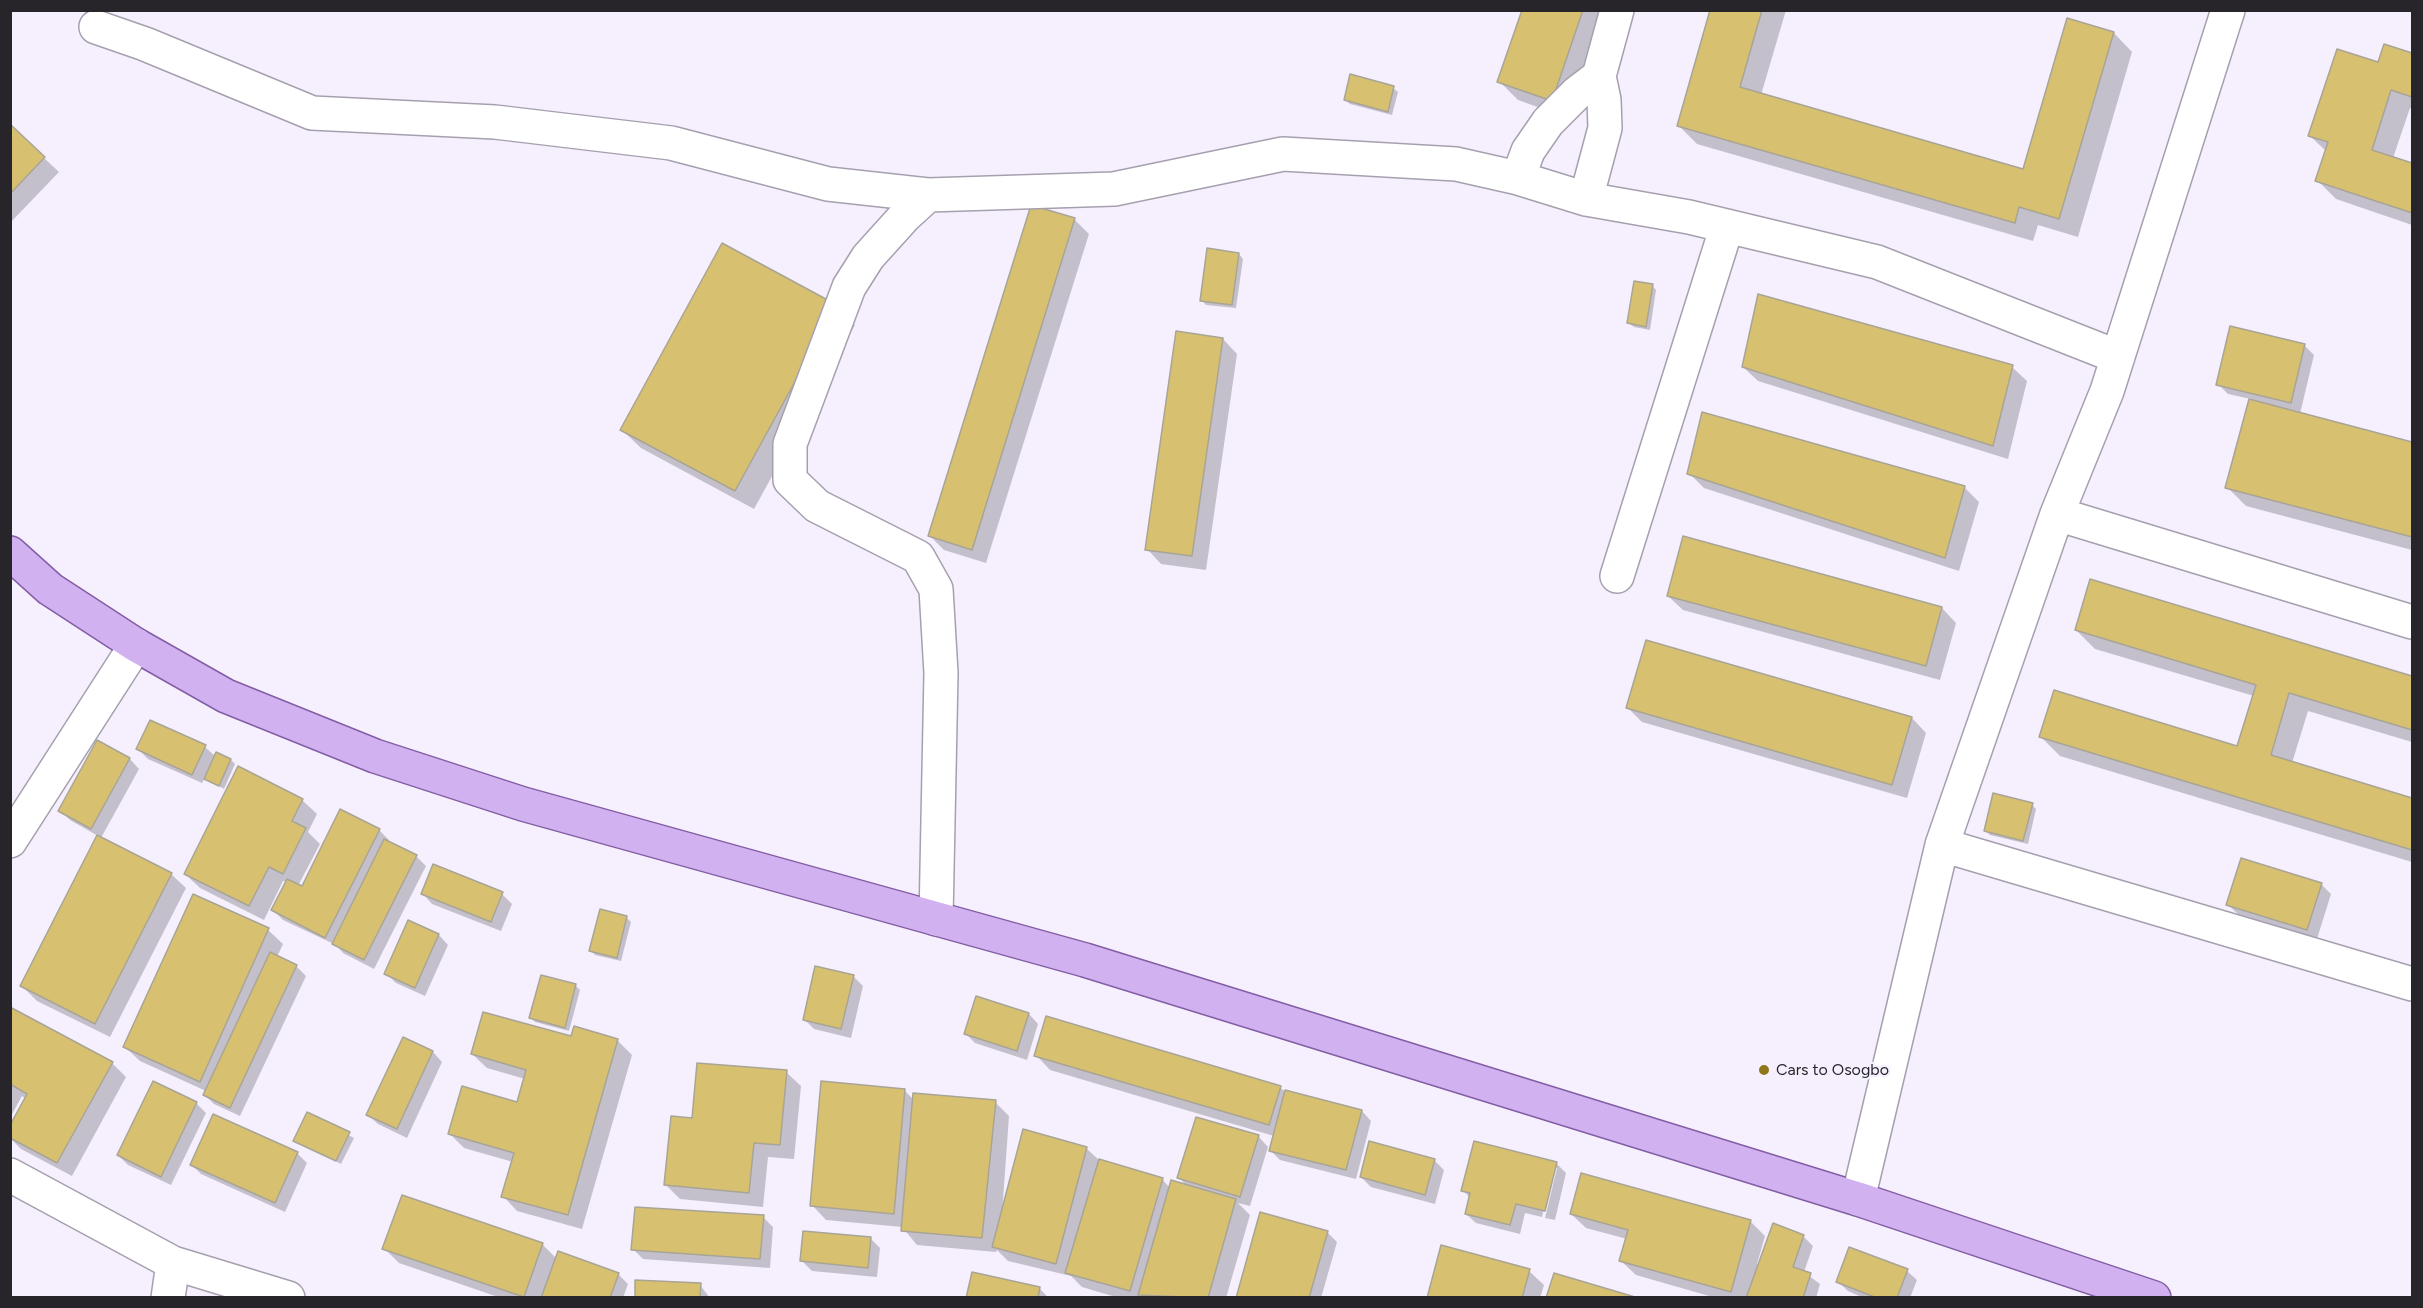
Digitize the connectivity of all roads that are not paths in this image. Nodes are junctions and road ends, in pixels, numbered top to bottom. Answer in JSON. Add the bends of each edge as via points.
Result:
{"nodes":[{"id":1,"x":1617,"y":10,"type":"edge"},
{"id":2,"x":2228,"y":10,"type":"edge"},
{"id":3,"x":96,"y":27,"type":"dead end"},
{"id":4,"x":1599,"y":76,"type":"junction"},
{"id":5,"x":1518,"y":178,"type":"junction"},
{"id":6,"x":928,"y":195,"type":"junction"},
{"id":7,"x":1586,"y":199,"type":"junction"},
{"id":8,"x":1727,"y":226,"type":"junction"},
{"id":9,"x":2118,"y":357,"type":"junction"},
{"id":10,"x":2057,"y":514,"type":"junction"},
{"id":11,"x":10,"y":553,"type":"edge"},
{"id":12,"x":1617,"y":576,"type":"dead end"},
{"id":13,"x":2412,"y":622,"type":"edge"},
{"id":14,"x":136,"y":645,"type":"junction"},
{"id":15,"x":10,"y":841,"type":"edge"},
{"id":16,"x":1942,"y":844,"type":"junction"},
{"id":17,"x":936,"y":919,"type":"junction"},
{"id":18,"x":2412,"y":984,"type":"edge"},
{"id":19,"x":10,"y":1175,"type":"edge"},
{"id":20,"x":1858,"y":1199,"type":"junction"},
{"id":21,"x":173,"y":1263,"type":"junction"},
{"id":22,"x":2098,"y":1289,"type":"edge"},
{"id":23,"x":168,"y":1298,"type":"edge"},
{"id":24,"x":288,"y":1298,"type":"edge"},
{"id":25,"x":2154,"y":1298,"type":"edge"}],
"edges":[{"from":1,"to":4,"type":"street"},
{"from":2,"to":9,"type":"street"},
{"from":3,"to":6,"type":"street","via":[[312,113],[495,122],[671,143],[828,184]]},
{"from":4,"to":5,"type":"street","via":[[1548,122],[1528,151]]},
{"from":4,"to":7,"type":"street","via":[[1605,128]]},
{"from":5,"to":6,"type":"street","via":[[1456,164],[1283,154],[1114,189]]},
{"from":5,"to":7,"type":"street"},
{"from":6,"to":17,"type":"street","via":[[868,257],[849,287],[790,444],[790,480],[818,506],[918,557],[936,589],[941,673]]},
{"from":7,"to":8,"type":"street"},
{"from":8,"to":9,"type":"street","via":[[1877,262]]},
{"from":8,"to":12,"type":"street"},
{"from":9,"to":10,"type":"street"},
{"from":10,"to":13,"type":"street"},
{"from":10,"to":16,"type":"street"},
{"from":11,"to":14,"type":"main road","via":[[50,589]]},
{"from":14,"to":15,"type":"street"},
{"from":14,"to":17,"type":"main road","via":[[226,696],[375,756],[523,804]]},
{"from":16,"to":18,"type":"street"},
{"from":16,"to":20,"type":"street"},
{"from":17,"to":20,"type":"main road","via":[[1107,967]]},
{"from":19,"to":21,"type":"street"},
{"from":20,"to":22,"type":"main road"},
{"from":21,"to":23,"type":"street"},
{"from":21,"to":24,"type":"street"},
{"from":22,"to":25,"type":"main road"}]}
